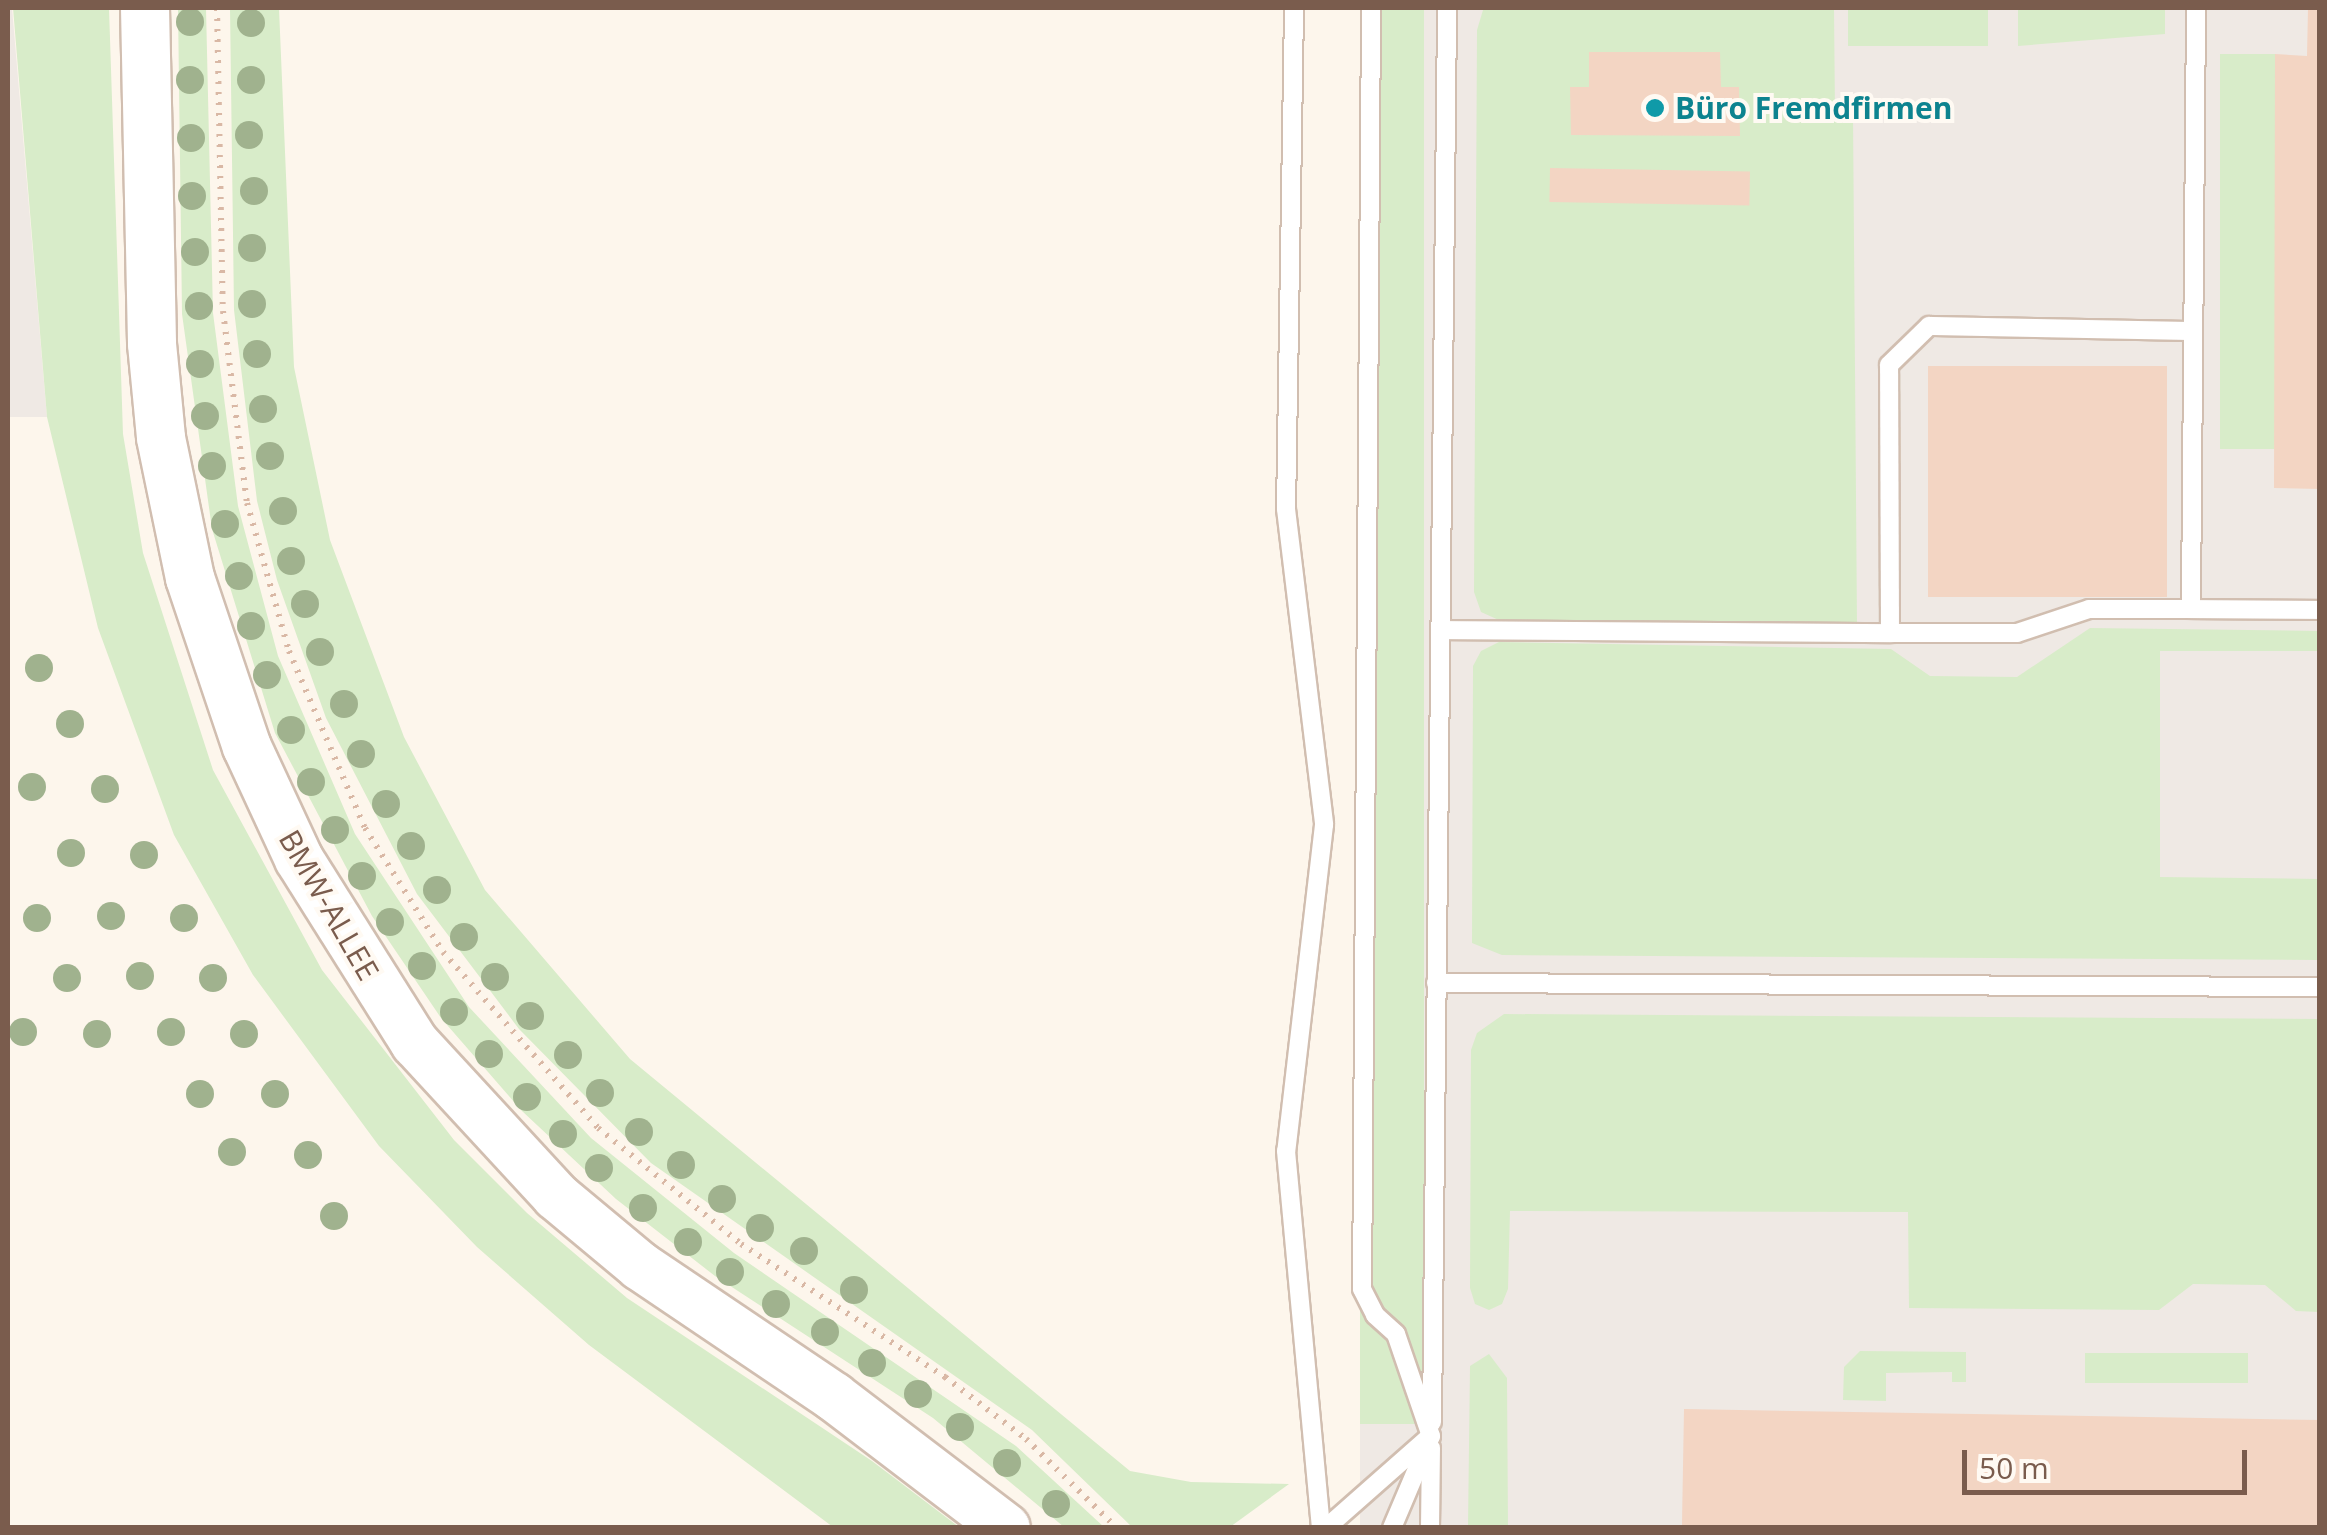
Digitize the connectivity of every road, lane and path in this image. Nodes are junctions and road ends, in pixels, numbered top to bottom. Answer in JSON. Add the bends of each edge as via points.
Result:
{"nodes":[{"id":1,"x":145,"y":8,"type":"edge"},
{"id":2,"x":217,"y":8,"type":"edge"},
{"id":3,"x":1294,"y":8,"type":"edge"},
{"id":4,"x":1371,"y":8,"type":"edge"},
{"id":5,"x":1448,"y":8,"type":"edge"},
{"id":6,"x":2196,"y":8,"type":"edge"},
{"id":7,"x":2193,"y":331,"type":"junction"},
{"id":8,"x":2191,"y":609,"type":"junction"},
{"id":9,"x":2320,"y":610,"type":"edge"},
{"id":10,"x":1440,"y":630,"type":"junction"},
{"id":11,"x":1890,"y":634,"type":"junction"},
{"id":12,"x":1436,"y":983,"type":"junction"},
{"id":13,"x":2320,"y":987,"type":"edge"},
{"id":14,"x":1432,"y":1436,"type":"junction"},
{"id":15,"x":1006,"y":1528,"type":"edge"},
{"id":16,"x":1116,"y":1528,"type":"edge"},
{"id":17,"x":1324,"y":1528,"type":"edge"},
{"id":18,"x":1392,"y":1528,"type":"edge"},
{"id":19,"x":1430,"y":1528,"type":"edge"}],
"edges":[{"from":1,"to":15,"type":"main road","name":"BMW-ALLEE","via":[[151,326],[161,438],[190,578],[240,728],[308,875],[415,1043],[556,1196],[640,1266],[849,1408]]},
{"from":2,"to":16,"type":"path","via":[[223,311],[247,503],[288,651],[365,828],[443,952],[598,1128],[742,1244],[1012,1429]]},
{"from":3,"to":17,"type":"lane","via":[[1286,509],[1324,825],[1286,1150]]},
{"from":4,"to":14,"type":"lane","via":[[1362,1288],[1396,1334]]},
{"from":5,"to":10,"type":"lane"},
{"from":6,"to":7,"type":"lane"},
{"from":7,"to":8,"type":"lane"},
{"from":7,"to":11,"type":"lane","via":[[1928,326],[1890,365]]},
{"from":8,"to":9,"type":"lane"},
{"from":8,"to":11,"type":"lane","via":[[2089,609],[2017,634]]},
{"from":10,"to":11,"type":"lane"},
{"from":10,"to":12,"type":"lane"},
{"from":12,"to":13,"type":"lane"},
{"from":12,"to":14,"type":"lane"},
{"from":14,"to":17,"type":"lane"},
{"from":14,"to":18,"type":"lane"},
{"from":14,"to":19,"type":"lane"}]}
